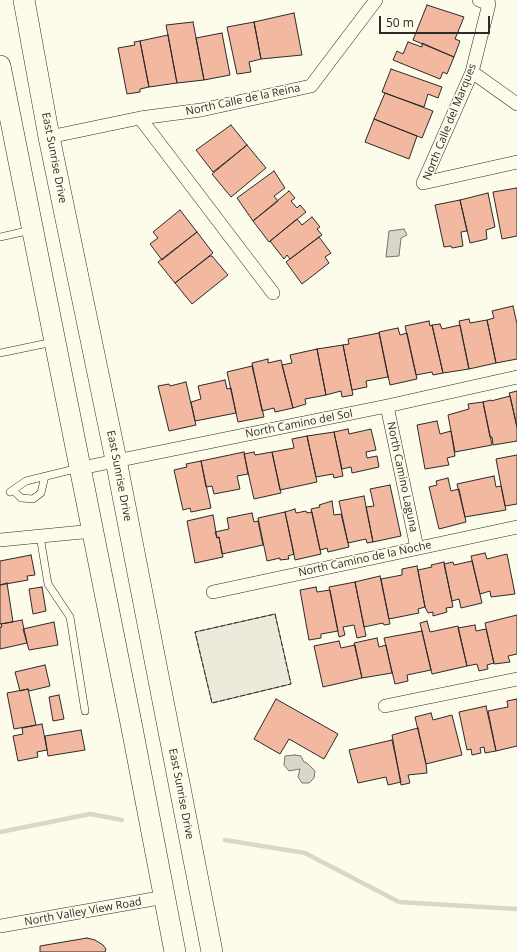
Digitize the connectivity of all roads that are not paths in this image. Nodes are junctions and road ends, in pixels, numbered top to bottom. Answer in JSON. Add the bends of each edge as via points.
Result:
{"nodes":[{"id":1,"x":24,"y":0,"type":"edge"},
{"id":2,"x":376,"y":0,"type":"edge"},
{"id":3,"x":479,"y":0,"type":"edge"},
{"id":4,"x":0,"y":66,"type":"edge"},
{"id":5,"x":472,"y":72,"type":"junction"},
{"id":6,"x":517,"y":104,"type":"edge"},
{"id":7,"x":140,"y":118,"type":"junction"},
{"id":8,"x":49,"y":137,"type":"junction"},
{"id":9,"x":517,"y":162,"type":"edge"},
{"id":10,"x":32,"y":230,"type":"junction"},
{"id":11,"x":0,"y":237,"type":"edge"},
{"id":12,"x":273,"y":293,"type":"dead end"},
{"id":13,"x":56,"y":341,"type":"junction"},
{"id":14,"x":0,"y":353,"type":"edge"},
{"id":15,"x":517,"y":377,"type":"edge"},
{"id":16,"x":387,"y":406,"type":"junction"},
{"id":17,"x":116,"y":460,"type":"junction"},
{"id":18,"x":81,"y":468,"type":"junction"},
{"id":19,"x":45,"y":476,"type":"junction"},
{"id":20,"x":517,"y":527,"type":"edge"},
{"id":21,"x":93,"y":531,"type":"junction"},
{"id":22,"x":40,"y":536,"type":"junction"},
{"id":23,"x":0,"y":540,"type":"edge"},
{"id":24,"x":417,"y":548,"type":"junction"},
{"id":25,"x":213,"y":592,"type":"dead end"},
{"id":26,"x":517,"y":679,"type":"edge"},
{"id":27,"x":386,"y":706,"type":"dead end"},
{"id":28,"x":85,"y":711,"type":"dead end"},
{"id":29,"x":165,"y":897,"type":"junction"},
{"id":30,"x":0,"y":926,"type":"edge"},
{"id":31,"x":175,"y":952,"type":"edge"},
{"id":32,"x":212,"y":952,"type":"edge"}],
"edges":[{"from":1,"to":8,"type":"main road","name":"East Sunrise Drive"},
{"from":2,"to":7,"type":"street","name":"North Calle de la Reina","via":[[310,86],[201,110]]},
{"from":3,"to":5,"type":"street","name":"North Calle del Marques","via":[[489,4]]},
{"from":4,"to":10,"type":"main road"},
{"from":5,"to":6,"type":"street"},
{"from":5,"to":9,"type":"street","name":"North Calle del Marques","via":[[423,183]]},
{"from":7,"to":8,"type":"street","name":"North Calle de la Reina"},
{"from":7,"to":12,"type":"street"},
{"from":8,"to":17,"type":"main road","name":"East Sunrise Drive"},
{"from":10,"to":11,"type":"lane"},
{"from":10,"to":13,"type":"main road"},
{"from":13,"to":14,"type":"lane"},
{"from":13,"to":18,"type":"main road"},
{"from":15,"to":16,"type":"street","name":"North Camino del Sol"},
{"from":16,"to":17,"type":"street","name":"North Camino del Sol"},
{"from":16,"to":24,"type":"street","name":"North Camino Laguna"},
{"from":17,"to":18,"type":"street","name":"North Camino del Sol"},
{"from":17,"to":32,"type":"main road","name":"East Sunrise Drive"},
{"from":18,"to":19,"type":"lane"},
{"from":18,"to":21,"type":"main road"},
{"from":19,"to":19,"type":"lane","via":[[26,481],[12,491],[21,498],[33,499],[40,493]]},
{"from":20,"to":24,"type":"street","name":"North Camino de la Noche"},
{"from":21,"to":22,"type":"street"},
{"from":21,"to":29,"type":"main road"},
{"from":22,"to":23,"type":"street"},
{"from":22,"to":28,"type":"lane","via":[[48,584],[70,617]]},
{"from":24,"to":25,"type":"street","name":"North Camino de la Noche"},
{"from":26,"to":27,"type":"street"},
{"from":29,"to":30,"type":"street","name":"North Valley View Road"},
{"from":29,"to":31,"type":"main road"}]}
